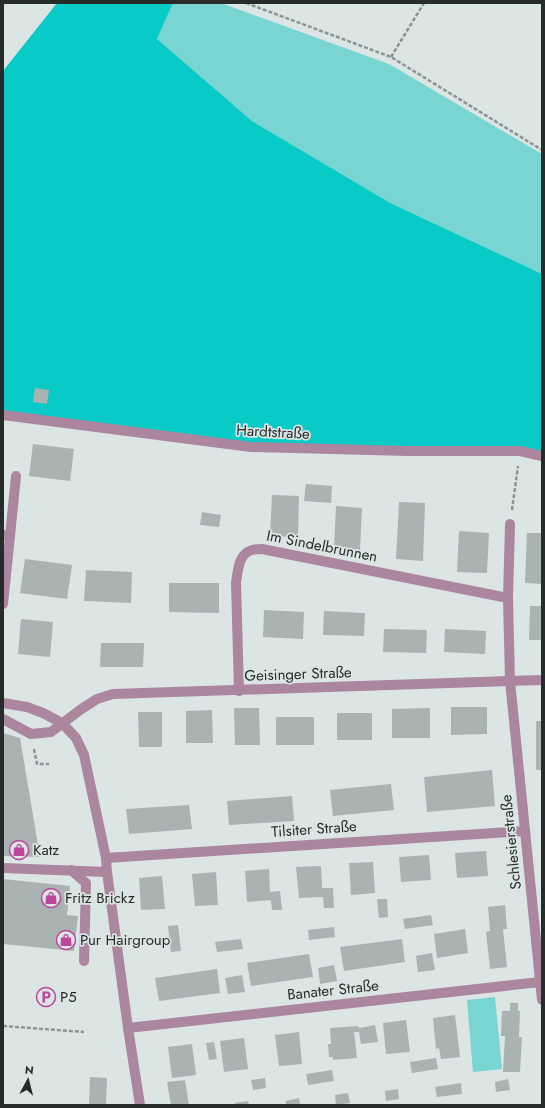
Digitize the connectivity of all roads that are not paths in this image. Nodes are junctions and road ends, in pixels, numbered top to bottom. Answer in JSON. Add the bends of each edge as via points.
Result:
{"nodes":[{"id":1,"x":3,"y":415,"type":"edge"},
{"id":2,"x":542,"y":456,"type":"edge"},
{"id":3,"x":16,"y":476,"type":"dead end"},
{"id":4,"x":510,"y":524,"type":"road end"},
{"id":5,"x":6,"y":536,"type":"edge"},
{"id":6,"x":508,"y":598,"type":"junction"},
{"id":7,"x":3,"y":604,"type":"edge"},
{"id":8,"x":542,"y":680,"type":"edge"},
{"id":9,"x":510,"y":681,"type":"junction"},
{"id":10,"x":239,"y":691,"type":"junction"},
{"id":11,"x":3,"y":703,"type":"edge"},
{"id":12,"x":3,"y":719,"type":"edge"},
{"id":13,"x":62,"y":723,"type":"junction"},
{"id":14,"x":525,"y":831,"type":"junction"},
{"id":15,"x":106,"y":858,"type":"junction"},
{"id":16,"x":3,"y":868,"type":"edge"},
{"id":17,"x":71,"y":870,"type":"junction"},
{"id":18,"x":107,"y":872,"type":"junction"},
{"id":19,"x":84,"y":962,"type":"dead end"},
{"id":20,"x":540,"y":982,"type":"junction"},
{"id":21,"x":542,"y":1000,"type":"edge"},
{"id":22,"x":128,"y":1028,"type":"junction"},
{"id":23,"x":140,"y":1105,"type":"edge"}],
"edges":[{"from":1,"to":2,"type":"street","name":"Hardtstraße","via":[[251,447],[520,451]]},
{"from":3,"to":5,"type":"street"},
{"from":4,"to":6,"type":"street"},
{"from":5,"to":7,"type":"street"},
{"from":6,"to":9,"type":"street"},
{"from":6,"to":10,"type":"street","name":"Im Sindelbrunnen","via":[[252,549],[244,554],[238,566],[236,582]]},
{"from":8,"to":9,"type":"street","name":"Geisinger Straße"},
{"from":9,"to":10,"type":"street","name":"Geisinger Straße"},
{"from":9,"to":14,"type":"street","name":"Schlesierstraße"},
{"from":10,"to":13,"type":"street","name":"Geisinger Straße","via":[[114,694],[97,700]]},
{"from":11,"to":13,"type":"street","via":[[44,713]]},
{"from":12,"to":13,"type":"street","name":"Geisinger Straße","via":[[31,734],[51,732]]},
{"from":13,"to":15,"type":"street","via":[[76,738],[84,755]]},
{"from":14,"to":15,"type":"street","name":"Tilsiter Straße"},
{"from":14,"to":20,"type":"street","name":"Schlesierstraße"},
{"from":15,"to":18,"type":"street"},
{"from":16,"to":17,"type":"street"},
{"from":17,"to":18,"type":"street"},
{"from":17,"to":19,"type":"street","via":[[86,883]]},
{"from":18,"to":22,"type":"street"},
{"from":20,"to":21,"type":"street","name":"Schlesierstraße"},
{"from":20,"to":22,"type":"street","name":"Banater Straße"},
{"from":22,"to":23,"type":"street"}]}
